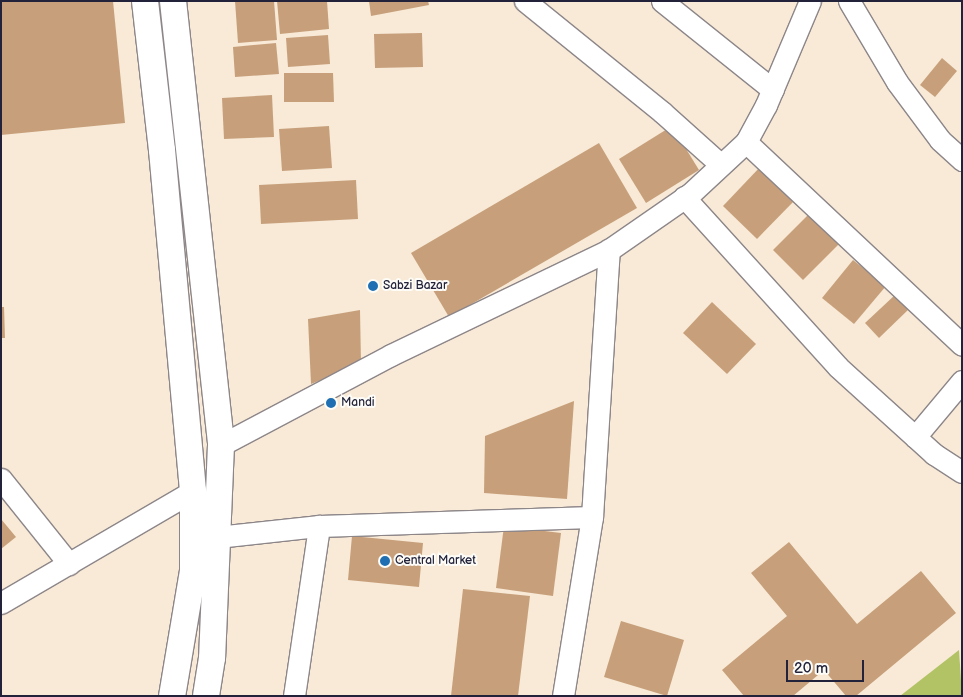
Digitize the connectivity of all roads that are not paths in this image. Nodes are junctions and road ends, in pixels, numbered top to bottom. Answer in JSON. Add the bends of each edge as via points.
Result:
{"nodes":[{"id":1,"x":145,"y":1,"type":"edge"},
{"id":2,"x":173,"y":1,"type":"edge"},
{"id":3,"x":525,"y":1,"type":"edge"},
{"id":4,"x":662,"y":1,"type":"edge"},
{"id":5,"x":810,"y":1,"type":"edge"},
{"id":6,"x":849,"y":1,"type":"edge"},
{"id":7,"x":773,"y":90,"type":"junction"},
{"id":8,"x":746,"y":142,"type":"junction"},
{"id":9,"x":962,"y":160,"type":"edge"},
{"id":10,"x":721,"y":165,"type":"junction"},
{"id":11,"x":684,"y":197,"type":"junction"},
{"id":12,"x":609,"y":250,"type":"junction"},
{"id":13,"x":962,"y":345,"type":"edge"},
{"id":14,"x":962,"y":381,"type":"edge"},
{"id":15,"x":915,"y":436,"type":"junction"},
{"id":16,"x":220,"y":445,"type":"junction"},
{"id":17,"x":962,"y":472,"type":"edge"},
{"id":18,"x":1,"y":479,"type":"edge"},
{"id":19,"x":193,"y":491,"type":"junction"},
{"id":20,"x":592,"y":517,"type":"junction"},
{"id":21,"x":319,"y":526,"type":"junction"},
{"id":22,"x":217,"y":536,"type":"junction"},
{"id":23,"x":69,"y":564,"type":"junction"},
{"id":24,"x":1,"y":603,"type":"edge"},
{"id":25,"x":172,"y":696,"type":"edge"},
{"id":26,"x":206,"y":696,"type":"edge"},
{"id":27,"x":294,"y":696,"type":"edge"},
{"id":28,"x":563,"y":696,"type":"edge"}],
"edges":[{"from":1,"to":19,"type":"street"},
{"from":2,"to":16,"type":"street"},
{"from":3,"to":10,"type":"street","via":[[662,112]]},
{"from":4,"to":7,"type":"street"},
{"from":5,"to":7,"type":"street"},
{"from":6,"to":9,"type":"street","via":[[897,82],[940,140]]},
{"from":7,"to":8,"type":"street"},
{"from":8,"to":10,"type":"street"},
{"from":8,"to":13,"type":"street"},
{"from":10,"to":11,"type":"street"},
{"from":11,"to":12,"type":"street"},
{"from":11,"to":15,"type":"street","via":[[838,367]]},
{"from":12,"to":16,"type":"street","via":[[383,360]]},
{"from":12,"to":20,"type":"street"},
{"from":14,"to":15,"type":"street"},
{"from":15,"to":17,"type":"street"},
{"from":16,"to":22,"type":"street"},
{"from":18,"to":23,"type":"street"},
{"from":19,"to":23,"type":"street"},
{"from":19,"to":25,"type":"street","via":[[193,571]]},
{"from":20,"to":21,"type":"street"},
{"from":20,"to":28,"type":"street"},
{"from":21,"to":22,"type":"street"},
{"from":21,"to":27,"type":"street"},
{"from":22,"to":26,"type":"street","via":[[212,658]]},
{"from":23,"to":24,"type":"street"}]}
